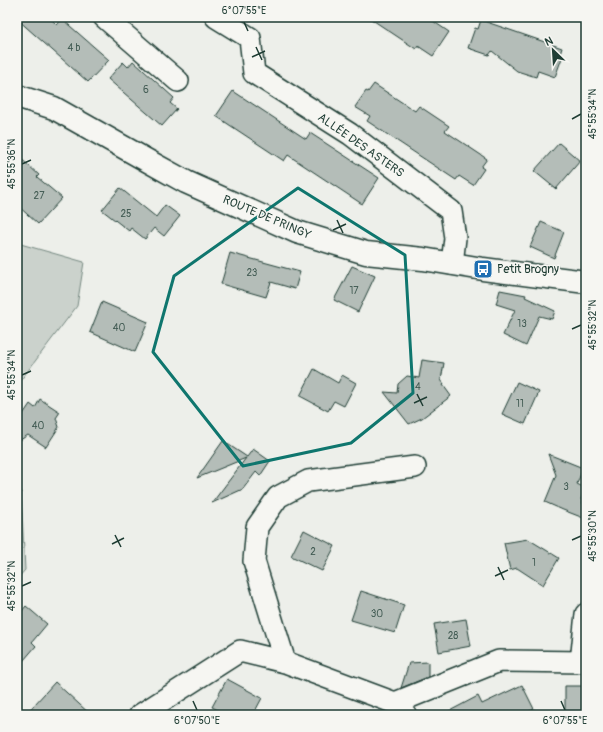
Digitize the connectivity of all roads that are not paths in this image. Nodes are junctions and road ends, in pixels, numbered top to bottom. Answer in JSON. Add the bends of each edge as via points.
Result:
{"nodes":[{"id":1,"x":104,"y":17,"type":"edge"},
{"id":2,"x":216,"y":17,"type":"edge"},
{"id":3,"x":178,"y":81,"type":"dead end"},
{"id":4,"x":17,"y":96,"type":"edge"},
{"id":5,"x":452,"y":264,"type":"junction"},
{"id":6,"x":586,"y":282,"type":"edge"},
{"id":7,"x":415,"y":467,"type":"dead end"},
{"id":8,"x":586,"y":614,"type":"edge"},
{"id":9,"x":285,"y":662,"type":"junction"},
{"id":10,"x":584,"y":662,"type":"edge"},
{"id":11,"x":400,"y":709,"type":"edge"},
{"id":12,"x":140,"y":715,"type":"edge"}],
"edges":[{"from":1,"to":3,"type":"street"},
{"from":2,"to":5,"type":"street","name":"ALLÉE DES ASTERS","via":[[250,38],[254,73],[350,134],[451,211],[455,238]]},
{"from":4,"to":5,"type":"street","name":"ROUTE DE PRINGY","via":[[54,108],[186,182],[297,232],[366,254]]},
{"from":5,"to":6,"type":"street","name":"ROUTE DE PRINGY"},
{"from":7,"to":9,"type":"street","via":[[308,481],[278,497],[257,527],[254,561]]},
{"from":8,"to":10,"type":"street"},
{"from":9,"to":11,"type":"street"},
{"from":9,"to":12,"type":"street","via":[[240,651]]},
{"from":10,"to":11,"type":"street","via":[[499,661]]}]}
